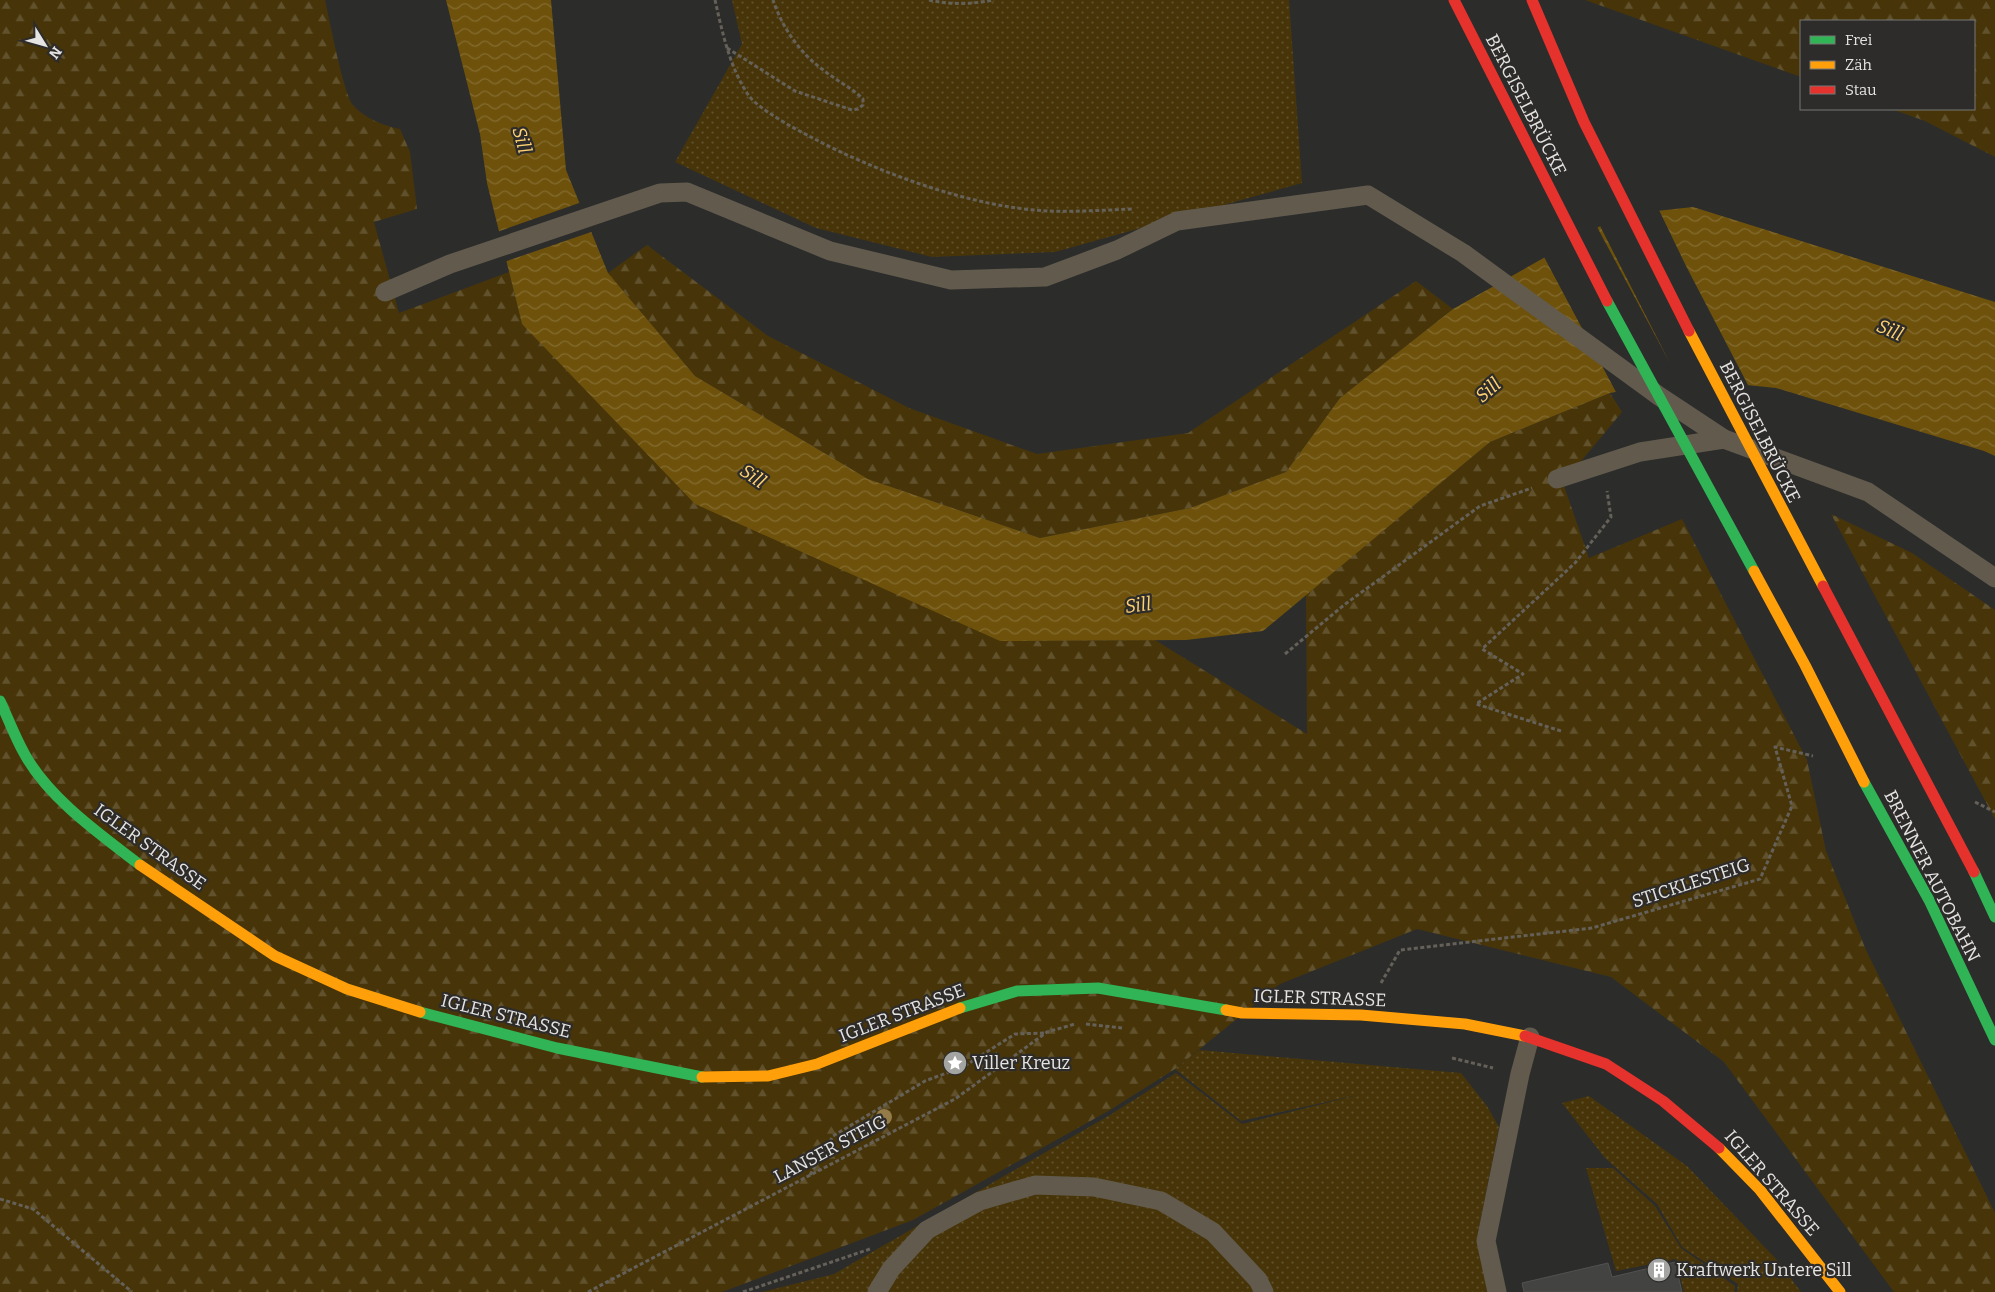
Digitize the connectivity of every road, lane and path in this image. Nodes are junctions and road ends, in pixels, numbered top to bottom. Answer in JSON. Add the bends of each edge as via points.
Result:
{"nodes":[{"id":1,"x":715,"y":0,"type":"edge"},
{"id":2,"x":772,"y":0,"type":"edge"},
{"id":3,"x":929,"y":0,"type":"edge"},
{"id":4,"x":994,"y":0,"type":"edge"},
{"id":5,"x":1454,"y":0,"type":"edge"},
{"id":6,"x":1532,"y":0,"type":"edge"},
{"id":7,"x":726,"y":47,"type":"junction"},
{"id":8,"x":1177,"y":221,"type":"junction"},
{"id":9,"x":385,"y":292,"type":"dead end"},
{"id":10,"x":1724,"y":439,"type":"junction"},
{"id":11,"x":1557,"y":479,"type":"joint"},
{"id":12,"x":1611,"y":517,"type":"dead end"},
{"id":13,"x":1995,"y":578,"type":"edge"},
{"id":14,"x":1285,"y":654,"type":"dead end"},
{"id":15,"x":0,"y":701,"type":"edge"},
{"id":16,"x":1561,"y":731,"type":"dead end"},
{"id":17,"x":1823,"y":758,"type":"dead end"},
{"id":18,"x":1864,"y":782,"type":"joint"},
{"id":19,"x":1971,"y":800,"type":"dead end"},
{"id":20,"x":1995,"y":812,"type":"edge"},
{"id":21,"x":1995,"y":917,"type":"edge"},
{"id":22,"x":1361,"y":1015,"type":"junction"},
{"id":23,"x":1078,"y":1023,"type":"dead end"},
{"id":24,"x":1047,"y":1032,"type":"junction"},
{"id":25,"x":1530,"y":1037,"type":"junction"},
{"id":26,"x":1995,"y":1040,"type":"edge"},
{"id":27,"x":810,"y":1176,"type":"junction"},
{"id":28,"x":0,"y":1199,"type":"edge"},
{"id":29,"x":872,"y":1248,"type":"dead end"},
{"id":30,"x":132,"y":1292,"type":"edge"},
{"id":31,"x":588,"y":1292,"type":"edge"},
{"id":32,"x":743,"y":1292,"type":"edge"},
{"id":33,"x":878,"y":1292,"type":"edge"},
{"id":34,"x":1264,"y":1292,"type":"edge"},
{"id":35,"x":1497,"y":1292,"type":"edge"},
{"id":36,"x":1840,"y":1292,"type":"edge"}],
"edges":[{"from":1,"to":7,"type":"path"},
{"from":2,"to":7,"type":"path","via":[[787,32],[802,51],[821,69],[857,92],[863,99],[863,105],[852,110],[795,91]]},
{"from":3,"to":4,"type":"path","via":[[944,3]]},
{"from":5,"to":18,"type":"main road","name":"BERGISELBRÜCKE","bridge":true,"via":[[1574,239],[1805,665]]},
{"from":6,"to":21,"type":"main road","name":"BERGISELBRÜCKE","bridge":true,"via":[[1581,117],[1633,224],[1785,518],[1917,762]]},
{"from":7,"to":8,"type":"path","via":[[750,97],[785,124],[846,156],[879,169],[988,203],[1048,211],[1137,209]]},
{"from":8,"to":9,"type":"lane","via":[[1117,250],[1045,278],[951,280],[830,251],[687,192],[660,193],[450,264]]},
{"from":8,"to":10,"type":"lane","via":[[1368,195],[1463,253],[1659,396]]},
{"from":10,"to":11,"type":"lane","via":[[1640,452]]},
{"from":10,"to":13,"type":"lane","via":[[1868,492]]},
{"from":11,"to":14,"type":"path","via":[[1480,506],[1344,605]]},
{"from":12,"to":16,"type":"path","via":[[1575,563],[1482,649],[1523,674],[1476,704]]},
{"from":15,"to":22,"type":"main road","name":"IGLER STRASSE","via":[[25,755],[79,818],[156,877],[275,956],[347,989],[557,1048],[703,1077],[768,1076],[817,1064],[966,1006],[1017,991],[1098,988],[1242,1013]]},
{"from":17,"to":22,"type":"path","name":"STICKLESTEIG","via":[[1775,747],[1792,806],[1760,879],[1592,928],[1400,950]]},
{"from":18,"to":26,"type":"main road","name":"BRENNER AUTOBAHN","via":[[1929,900]]},
{"from":19,"to":20,"type":"path"},
{"from":22,"to":25,"type":"main road","name":"IGLER STRASSE","via":[[1465,1024]]},
{"from":23,"to":24,"type":"path","name":"LANSER STEIG"},
{"from":24,"to":27,"type":"path","name":"LANSER STEIG","via":[[955,1099]]},
{"from":24,"to":27,"type":"path","via":[[1015,1034],[963,1067],[925,1081],[849,1126],[833,1136]]},
{"from":25,"to":35,"type":"lane","via":[[1486,1241]]},
{"from":25,"to":36,"type":"main road","name":"IGLER STRASSE","via":[[1606,1064],[1700,1130],[1760,1190]]},
{"from":27,"to":31,"type":"path","name":"LANSER STEIG"},
{"from":28,"to":30,"type":"path","via":[[33,1209]]},
{"from":29,"to":32,"type":"path"},
{"from":33,"to":34,"type":"lane","via":[[890,1268],[927,1230],[980,1201],[1035,1185],[1094,1187],[1161,1201],[1213,1232],[1258,1280]]}]}
